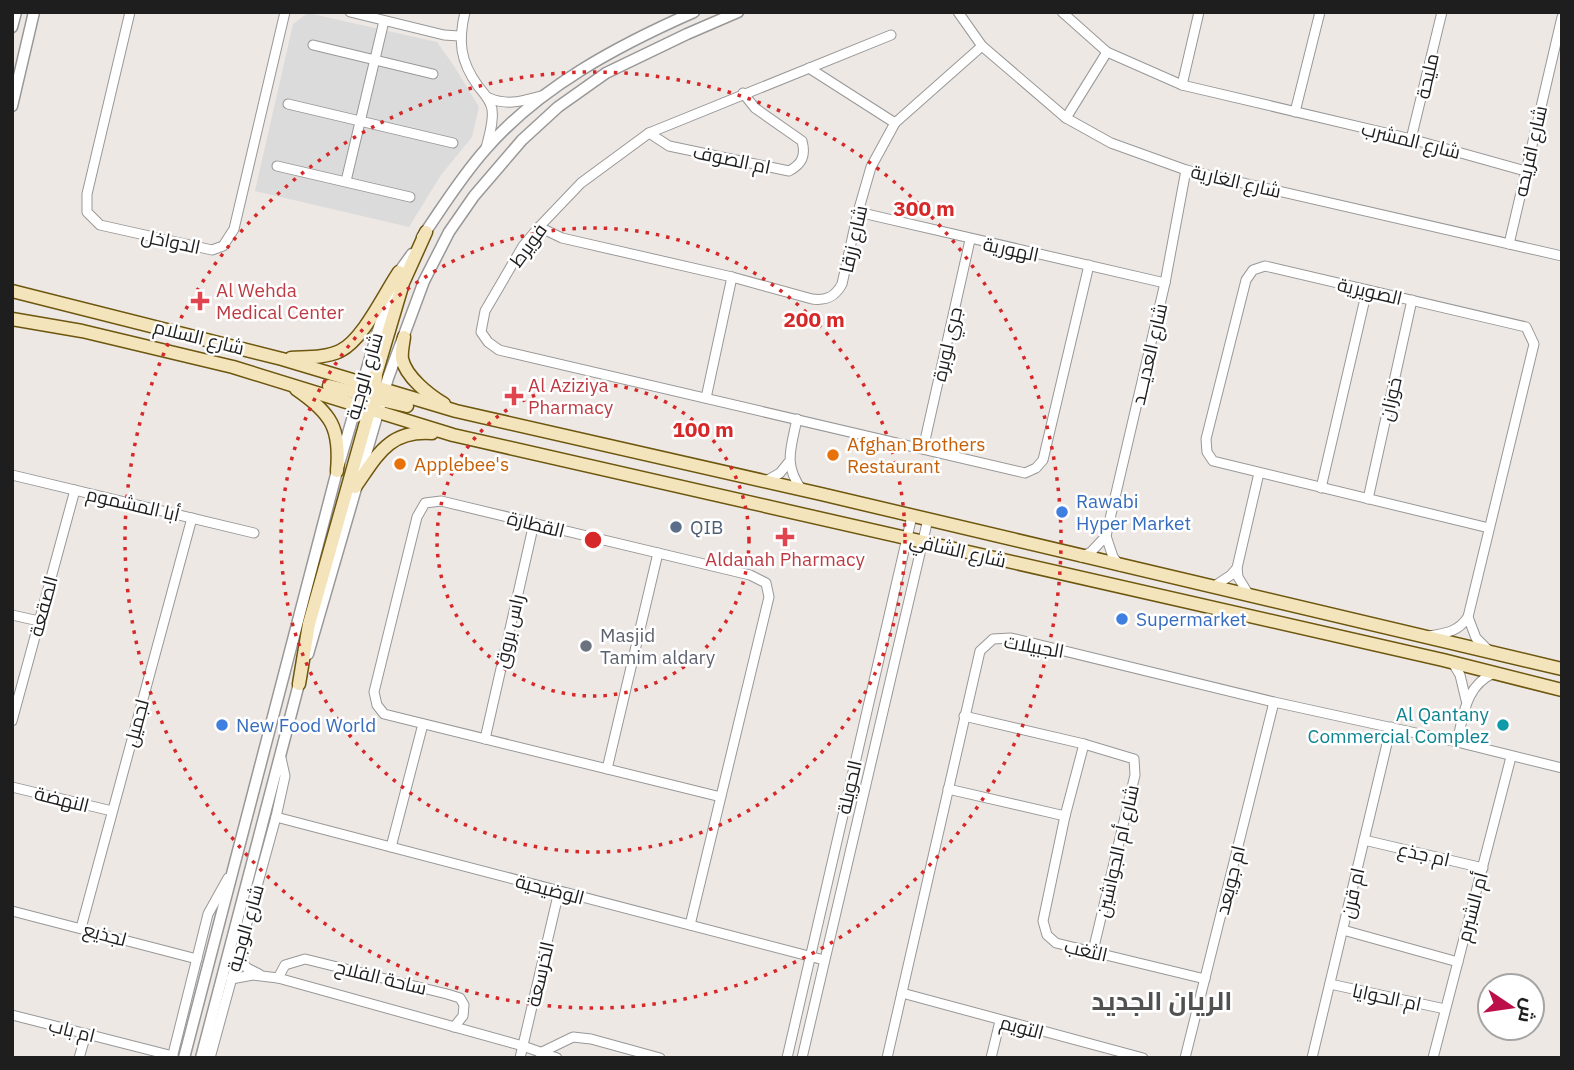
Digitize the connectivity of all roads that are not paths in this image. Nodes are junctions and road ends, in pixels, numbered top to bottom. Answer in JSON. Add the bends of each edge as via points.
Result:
{"nodes":[{"id":1,"x":16,"y":12,"type":"edge"},
{"id":2,"x":34,"y":12,"type":"edge"},
{"id":3,"x":130,"y":12,"type":"edge"},
{"id":4,"x":285,"y":12,"type":"edge"},
{"id":5,"x":350,"y":12,"type":"edge"},
{"id":6,"x":465,"y":12,"type":"edge"},
{"id":7,"x":694,"y":12,"type":"edge"},
{"id":8,"x":738,"y":12,"type":"edge"},
{"id":9,"x":958,"y":12,"type":"edge"},
{"id":10,"x":1062,"y":12,"type":"edge"},
{"id":11,"x":1199,"y":12,"type":"edge"},
{"id":12,"x":1320,"y":12,"type":"edge"},
{"id":13,"x":1442,"y":12,"type":"edge"},
{"id":14,"x":1562,"y":17,"type":"edge"},
{"id":15,"x":384,"y":21,"type":"junction"},
{"id":16,"x":12,"y":27,"type":"edge"},
{"id":17,"x":891,"y":35,"type":"dead end"},
{"id":18,"x":459,"y":36,"type":"junction"},
{"id":19,"x":313,"y":46,"type":"dead end"},
{"id":20,"x":982,"y":46,"type":"junction"},
{"id":21,"x":1107,"y":52,"type":"junction"},
{"id":22,"x":375,"y":60,"type":"junction"},
{"id":23,"x":809,"y":68,"type":"junction"},
{"id":24,"x":433,"y":74,"type":"dead end"},
{"id":25,"x":1182,"y":85,"type":"junction"},
{"id":26,"x":743,"y":93,"type":"junction"},
{"id":27,"x":545,"y":95,"type":"junction"},
{"id":28,"x":489,"y":98,"type":"junction"},
{"id":29,"x":288,"y":104,"type":"dead end"},
{"id":30,"x":12,"y":106,"type":"edge"},
{"id":31,"x":1295,"y":112,"type":"junction"},
{"id":32,"x":1066,"y":118,"type":"junction"},
{"id":33,"x":360,"y":120,"type":"junction"},
{"id":34,"x":895,"y":123,"type":"junction"},
{"id":35,"x":649,"y":133,"type":"junction"},
{"id":36,"x":1412,"y":139,"type":"junction"},
{"id":37,"x":453,"y":143,"type":"dead end"},
{"id":38,"x":486,"y":149,"type":"junction"},
{"id":39,"x":277,"y":166,"type":"dead end"},
{"id":40,"x":1186,"y":170,"type":"junction"},
{"id":41,"x":1525,"y":170,"type":"junction"},
{"id":42,"x":346,"y":181,"type":"junction"},
{"id":43,"x":410,"y":197,"type":"dead end"},
{"id":44,"x":858,"y":212,"type":"junction"},
{"id":45,"x":539,"y":227,"type":"junction"},
{"id":46,"x":426,"y":232,"type":"junction"},
{"id":47,"x":970,"y":240,"type":"junction"},
{"id":48,"x":1508,"y":244,"type":"junction"},
{"id":49,"x":1562,"y":256,"type":"edge"},
{"id":50,"x":1090,"y":265,"type":"junction"},
{"id":51,"x":399,"y":272,"type":"junction"},
{"id":52,"x":732,"y":277,"type":"junction"},
{"id":53,"x":1166,"y":283,"type":"junction"},
{"id":54,"x":1367,"y":290,"type":"junction"},
{"id":55,"x":13,"y":291,"type":"edge"},
{"id":56,"x":1412,"y":300,"type":"junction"},
{"id":57,"x":12,"y":319,"type":"edge"},
{"id":58,"x":404,"y":337,"type":"junction"},
{"id":59,"x":282,"y":359,"type":"junction"},
{"id":60,"x":233,"y":367,"type":"junction"},
{"id":61,"x":287,"y":383,"type":"junction"},
{"id":62,"x":371,"y":397,"type":"junction"},
{"id":63,"x":706,"y":398,"type":"junction"},
{"id":64,"x":456,"y":411,"type":"junction"},
{"id":65,"x":797,"y":419,"type":"junction"},
{"id":66,"x":541,"y":430,"type":"junction"},
{"id":67,"x":453,"y":435,"type":"junction"},
{"id":68,"x":923,"y":449,"type":"junction"},
{"id":69,"x":789,"y":463,"type":"junction"},
{"id":70,"x":337,"y":471,"type":"junction"},
{"id":71,"x":1259,"y":473,"type":"junction"},
{"id":72,"x":12,"y":475,"type":"edge"},
{"id":73,"x":764,"y":481,"type":"junction"},
{"id":74,"x":355,"y":487,"type":"junction"},
{"id":75,"x":1321,"y":488,"type":"junction"},
{"id":76,"x":75,"y":490,"type":"junction"},
{"id":77,"x":802,"y":490,"type":"junction"},
{"id":78,"x":1368,"y":499,"type":"junction"},
{"id":79,"x":912,"y":516,"type":"junction"},
{"id":80,"x":192,"y":518,"type":"junction"},
{"id":81,"x":928,"y":519,"type":"junction"},
{"id":82,"x":534,"y":523,"type":"junction"},
{"id":83,"x":1489,"y":527,"type":"junction"},
{"id":84,"x":254,"y":533,"type":"dead end"},
{"id":85,"x":1106,"y":536,"type":"junction"},
{"id":86,"x":906,"y":538,"type":"junction"},
{"id":87,"x":922,"y":541,"type":"junction"},
{"id":88,"x":658,"y":554,"type":"junction"},
{"id":89,"x":1081,"y":557,"type":"junction"},
{"id":90,"x":1120,"y":566,"type":"junction"},
{"id":91,"x":1237,"y":568,"type":"junction"},
{"id":92,"x":1213,"y":587,"type":"junction"},
{"id":93,"x":1250,"y":596,"type":"junction"},
{"id":94,"x":12,"y":615,"type":"edge"},
{"id":95,"x":1468,"y":617,"type":"junction"},
{"id":96,"x":39,"y":621,"type":"junction"},
{"id":97,"x":1423,"y":637,"type":"junction"},
{"id":98,"x":1490,"y":653,"type":"junction"},
{"id":99,"x":1453,"y":663,"type":"junction"},
{"id":100,"x":1562,"y":669,"type":"edge"},
{"id":101,"x":1494,"y":673,"type":"junction"},
{"id":102,"x":299,"y":684,"type":"junction"},
{"id":103,"x":1562,"y":690,"type":"edge"},
{"id":104,"x":1274,"y":702,"type":"junction"},
{"id":105,"x":1467,"y":702,"type":"junction"},
{"id":106,"x":964,"y":716,"type":"junction"},
{"id":107,"x":12,"y":721,"type":"edge"},
{"id":108,"x":423,"y":724,"type":"junction"},
{"id":109,"x":1391,"y":727,"type":"junction"},
{"id":110,"x":861,"y":735,"type":"junction"},
{"id":111,"x":485,"y":739,"type":"junction"},
{"id":112,"x":876,"y":739,"type":"junction"},
{"id":113,"x":1457,"y":742,"type":"junction"},
{"id":114,"x":1084,"y":744,"type":"junction"},
{"id":115,"x":1511,"y":757,"type":"junction"},
{"id":116,"x":281,"y":758,"type":"junction"},
{"id":117,"x":1562,"y":768,"type":"edge"},
{"id":118,"x":607,"y":769,"type":"junction"},
{"id":119,"x":12,"y":787,"type":"edge"},
{"id":120,"x":948,"y":789,"type":"junction"},
{"id":121,"x":721,"y":797,"type":"junction"},
{"id":122,"x":112,"y":811,"type":"junction"},
{"id":123,"x":1065,"y":816,"type":"junction"},
{"id":124,"x":276,"y":817,"type":"junction"},
{"id":125,"x":1364,"y":840,"type":"junction"},
{"id":126,"x":391,"y":847,"type":"junction"},
{"id":127,"x":1483,"y":868,"type":"junction"},
{"id":128,"x":232,"y":870,"type":"junction"},
{"id":129,"x":559,"y":891,"type":"junction"},
{"id":130,"x":12,"y":911,"type":"edge"},
{"id":131,"x":690,"y":925,"type":"junction"},
{"id":132,"x":81,"y":928,"type":"junction"},
{"id":133,"x":1343,"y":930,"type":"junction"},
{"id":134,"x":1093,"y":951,"type":"junction"},
{"id":135,"x":237,"y":956,"type":"junction"},
{"id":136,"x":810,"y":957,"type":"junction"},
{"id":137,"x":197,"y":958,"type":"junction"},
{"id":138,"x":824,"y":960,"type":"junction"},
{"id":139,"x":1458,"y":962,"type":"junction"},
{"id":140,"x":260,"y":975,"type":"junction"},
{"id":141,"x":278,"y":978,"type":"junction"},
{"id":142,"x":231,"y":979,"type":"junction"},
{"id":143,"x":1206,"y":979,"type":"junction"},
{"id":144,"x":1330,"y":985,"type":"junction"},
{"id":145,"x":902,"y":993,"type":"junction"},
{"id":146,"x":1445,"y":1009,"type":"junction"},
{"id":147,"x":12,"y":1015,"type":"edge"},
{"id":148,"x":1000,"y":1021,"type":"junction"},
{"id":149,"x":454,"y":1027,"type":"junction"},
{"id":150,"x":86,"y":1034,"type":"junction"},
{"id":151,"x":523,"y":1046,"type":"junction"},
{"id":152,"x":540,"y":1054,"type":"junction"},
{"id":153,"x":177,"y":1057,"type":"edge"},
{"id":154,"x":79,"y":1058,"type":"edge"},
{"id":155,"x":201,"y":1058,"type":"edge"},
{"id":156,"x":210,"y":1058,"type":"edge"},
{"id":157,"x":520,"y":1058,"type":"edge"},
{"id":158,"x":557,"y":1058,"type":"edge"},
{"id":159,"x":660,"y":1058,"type":"edge"},
{"id":160,"x":787,"y":1058,"type":"edge"},
{"id":161,"x":802,"y":1058,"type":"edge"},
{"id":162,"x":887,"y":1058,"type":"edge"},
{"id":163,"x":991,"y":1058,"type":"edge"},
{"id":164,"x":1143,"y":1058,"type":"edge"},
{"id":165,"x":1185,"y":1058,"type":"edge"},
{"id":166,"x":1312,"y":1058,"type":"edge"},
{"id":167,"x":1433,"y":1058,"type":"edge"}],
"edges":[{"from":1,"to":16,"type":"street"},
{"from":2,"to":30,"type":"street"},
{"from":3,"to":4,"type":"street","name":"الدواخل","via":[[87,194],[87,212],[100,225],[212,250],[223,246],[234,229]]},
{"from":5,"to":15,"type":"street"},
{"from":6,"to":18,"type":"street"},
{"from":7,"to":27,"type":"street","name":"شارع الوجبة","via":[[585,68]]},
{"from":8,"to":58,"type":"street","name":"شارع الوجبة","via":[[606,73],[522,139],[449,232],[424,281]]},
{"from":9,"to":20,"type":"street","name":"شارع الغارية"},
{"from":10,"to":21,"type":"street","name":"شارع المشرب"},
{"from":11,"to":25,"type":"street"},
{"from":12,"to":31,"type":"street"},
{"from":13,"to":36,"type":"street","name":"مليحة"},
{"from":14,"to":41,"type":"street","name":"شارع افريحه"},
{"from":15,"to":18,"type":"street"},
{"from":15,"to":22,"type":"street"},
{"from":17,"to":23,"type":"street","name":"فويرط"},
{"from":18,"to":28,"type":"street","via":[[469,70]]},
{"from":19,"to":22,"type":"street"},
{"from":20,"to":32,"type":"street","name":"شارع الغارية"},
{"from":20,"to":34,"type":"street","name":"شارع زرقا"},
{"from":21,"to":25,"type":"street","name":"شارع المشرب"},
{"from":21,"to":32,"type":"street"},
{"from":22,"to":24,"type":"street"},
{"from":22,"to":33,"type":"street"},
{"from":23,"to":26,"type":"street","name":"فويرط"},
{"from":23,"to":34,"type":"street"},
{"from":25,"to":31,"type":"street","name":"شارع المشرب"},
{"from":26,"to":35,"type":"street","name":"فويرط"},
{"from":26,"to":35,"type":"street","name":"ام الصوف","via":[[755,108],[802,141],[804,159],[797,166],[789,171],[669,145]]},
{"from":27,"to":28,"type":"street","via":[[512,103]]},
{"from":27,"to":38,"type":"street","name":"شارع الوجبة"},
{"from":28,"to":38,"type":"street","via":[[492,124]]},
{"from":29,"to":33,"type":"street"},
{"from":31,"to":36,"type":"street","name":"شارع المشرب"},
{"from":32,"to":40,"type":"street","name":"شارع الغارية","via":[[1111,143]]},
{"from":33,"to":37,"type":"street"},
{"from":33,"to":42,"type":"street"},
{"from":34,"to":44,"type":"street","name":"شارع زرقا","via":[[871,167]]},
{"from":35,"to":45,"type":"street","name":"فويرط","via":[[581,183]]},
{"from":36,"to":41,"type":"street","name":"شارع المشرب"},
{"from":38,"to":46,"type":"street","name":"شارع الوجبة"},
{"from":39,"to":42,"type":"street"},
{"from":40,"to":48,"type":"street","name":"شارع الغارية"},
{"from":40,"to":53,"type":"street","name":"شارع العديـــد"},
{"from":41,"to":48,"type":"street","name":"شارع افريحه"},
{"from":42,"to":43,"type":"street"},
{"from":44,"to":47,"type":"street","name":"الهورية"},
{"from":44,"to":52,"type":"street","name":"شارع زرقا","via":[[842,284],[832,296],[812,299]]},
{"from":45,"to":52,"type":"street","name":"شارع زرقا","via":[[562,238]]},
{"from":45,"to":63,"type":"street","name":"فويرط","via":[[485,311],[481,332],[488,342],[499,350]]},
{"from":46,"to":51,"type":"street","name":"شارع الوجبة"},
{"from":46,"to":62,"type":"main road","via":[[403,283]]},
{"from":47,"to":50,"type":"street","name":"الهورية"},
{"from":47,"to":68,"type":"street","name":"جري لوبرة"},
{"from":48,"to":49,"type":"street","name":"شارع الغارية"},
{"from":50,"to":53,"type":"street","name":"الهورية"},
{"from":50,"to":68,"type":"street","name":"فويرط","via":[[1043,460],[1036,468],[1025,473]]},
{"from":51,"to":59,"type":"main road","via":[[364,330],[341,351]]},
{"from":51,"to":62,"type":"street","name":"شارع الوجبة","via":[[380,324]]},
{"from":52,"to":63,"type":"street"},
{"from":53,"to":85,"type":"street","name":"شارع العديـــد"},
{"from":54,"to":56,"type":"street","name":"الصويرية"},
{"from":54,"to":71,"type":"street","name":"الصويرية","via":[[1265,266],[1253,270],[1246,280],[1206,439],[1213,461]]},
{"from":54,"to":75,"type":"street"},
{"from":55,"to":59,"type":"main road","name":"شارع السلام"},
{"from":56,"to":78,"type":"street","name":"خوزان"},
{"from":56,"to":83,"type":"street","name":"الصويرية","via":[[1525,327],[1532,336],[1534,344]]},
{"from":57,"to":60,"type":"main road","name":"شارع السلام"},
{"from":58,"to":62,"type":"street","name":"شارع الوجبة"},
{"from":58,"to":64,"type":"main road","via":[[402,360],[412,376],[432,397]]},
{"from":59,"to":62,"type":"main road","name":"شارع السلام"},
{"from":60,"to":61,"type":"main road","name":"شارع السلام"},
{"from":60,"to":62,"type":"main road","via":[[267,369]]},
{"from":61,"to":62,"type":"main road","name":"شارع السلام"},
{"from":61,"to":70,"type":"main road","via":[[327,413],[338,442]]},
{"from":62,"to":64,"type":"main road","name":"شارع الشافي"},
{"from":62,"to":66,"type":"main road","via":[[506,428]]},
{"from":62,"to":67,"type":"main road","name":"شارع الشافي"},
{"from":62,"to":70,"type":"street","name":"شارع الوجبة"},
{"from":62,"to":74,"type":"street","name":"شارع الوجبة"},
{"from":62,"to":102,"type":"main road","via":[[309,624]]},
{"from":63,"to":65,"type":"street","name":"فويرط"},
{"from":64,"to":66,"type":"main road","name":"شارع الشافي"},
{"from":65,"to":68,"type":"street","name":"فويرط"},
{"from":65,"to":69,"type":"street"},
{"from":66,"to":73,"type":"main road","name":"شارع الشافي"},
{"from":67,"to":74,"type":"main road","via":[[408,433],[376,456]]},
{"from":67,"to":86,"type":"main road","name":"شارع الشافي"},
{"from":69,"to":73,"type":"street"},
{"from":69,"to":77,"type":"street"},
{"from":70,"to":128,"type":"street","name":"شارع الوجبة"},
{"from":71,"to":75,"type":"street","name":"الصويرية"},
{"from":71,"to":91,"type":"street"},
{"from":72,"to":76,"type":"street","name":"أبا المشموم"},
{"from":73,"to":77,"type":"main road","name":"شارع الشافي"},
{"from":74,"to":102,"type":"street","name":"شارع الوجبة"},
{"from":75,"to":78,"type":"street","name":"الصويرية"},
{"from":76,"to":80,"type":"street","name":"أبا المشموم"},
{"from":76,"to":96,"type":"street","name":"الصقعة"},
{"from":77,"to":79,"type":"main road","name":"شارع الشافي"},
{"from":78,"to":83,"type":"street","name":"الصويرية"},
{"from":79,"to":81,"type":"main road","name":"شارع الشافي"},
{"from":79,"to":86,"type":"street","name":"الحويلة"},
{"from":80,"to":84,"type":"street","name":"أبا المشموم"},
{"from":80,"to":122,"type":"street","name":"لجميل"},
{"from":81,"to":87,"type":"street","name":"الحويلة"},
{"from":81,"to":89,"type":"main road","name":"شارع الشافي"},
{"from":82,"to":88,"type":"street","name":"القطارة"},
{"from":82,"to":108,"type":"street","name":"القطارة","via":[[441,501],[425,503],[417,517],[374,692],[384,714]]},
{"from":82,"to":111,"type":"street","name":"راس بروق"},
{"from":83,"to":95,"type":"street","name":"الصويرية"},
{"from":85,"to":89,"type":"street"},
{"from":85,"to":90,"type":"street"},
{"from":86,"to":87,"type":"main road","name":"شارع الشافي"},
{"from":86,"to":110,"type":"street","name":"الحويلة"},
{"from":87,"to":99,"type":"main road","name":"شارع الشافي"},
{"from":87,"to":112,"type":"street","name":"الحويلة"},
{"from":88,"to":118,"type":"street"},
{"from":88,"to":121,"type":"street","name":"القطارة","via":[[750,575],[766,583],[769,597]]},
{"from":89,"to":90,"type":"main road","name":"شارع الشافي"},
{"from":90,"to":92,"type":"main road","name":"شارع الشافي"},
{"from":91,"to":92,"type":"street"},
{"from":91,"to":93,"type":"street"},
{"from":92,"to":93,"type":"main road","name":"شارع الشافي"},
{"from":93,"to":97,"type":"main road","name":"شارع الشافي"},
{"from":94,"to":96,"type":"street"},
{"from":95,"to":97,"type":"street","via":[[1455,630]]},
{"from":95,"to":98,"type":"street","via":[[1476,638]]},
{"from":96,"to":107,"type":"street","name":"الصقعة"},
{"from":97,"to":98,"type":"main road","name":"شارع الشافي"},
{"from":98,"to":100,"type":"main road","name":"شارع الشافي"},
{"from":99,"to":101,"type":"main road","name":"شارع الشافي"},
{"from":99,"to":105,"type":"street"},
{"from":101,"to":103,"type":"main road","name":"شارع الشافي"},
{"from":101,"to":105,"type":"street","via":[[1481,679]]},
{"from":102,"to":116,"type":"street","name":"شارع الوجبة"},
{"from":104,"to":106,"type":"street","name":"الجبيلات","via":[[1011,638],[993,639],[980,651]]},
{"from":104,"to":109,"type":"street","name":"الجبيلات"},
{"from":104,"to":143,"type":"street","name":"ام جويعد"},
{"from":105,"to":113,"type":"street"},
{"from":106,"to":114,"type":"street","name":"شارع أم الجواشين"},
{"from":106,"to":120,"type":"street","name":"الجبيلات"},
{"from":108,"to":111,"type":"street","name":"القطارة"},
{"from":108,"to":126,"type":"street"},
{"from":109,"to":113,"type":"street","name":"الجبيلات"},
{"from":109,"to":125,"type":"street","name":"ام قرن"},
{"from":110,"to":112,"type":"street"},
{"from":110,"to":136,"type":"street","name":"الحويلة"},
{"from":111,"to":118,"type":"street","name":"القطارة"},
{"from":112,"to":138,"type":"street","name":"الحويلة"},
{"from":113,"to":115,"type":"street","name":"الجبيلات"},
{"from":114,"to":123,"type":"street","name":"الثغب"},
{"from":114,"to":134,"type":"street","name":"شارع أم الجواشين","via":[[1124,754],[1136,764]]},
{"from":115,"to":117,"type":"street","name":"الجبيلات"},
{"from":115,"to":127,"type":"street","name":"أم الشبرم"},
{"from":116,"to":124,"type":"street","name":"شارع الوجبة","via":[[285,776]]},
{"from":116,"to":155,"type":"street","name":"شارع الوجبة"},
{"from":118,"to":121,"type":"street","name":"القطارة"},
{"from":119,"to":122,"type":"street","name":"النهضة"},
{"from":120,"to":123,"type":"street"},
{"from":120,"to":145,"type":"street","name":"الجبيلات"},
{"from":121,"to":131,"type":"street","name":"القطارة"},
{"from":122,"to":132,"type":"street","name":"لجميل"},
{"from":123,"to":134,"type":"street","name":"الثغب","via":[[1044,929],[1056,943]]},
{"from":124,"to":126,"type":"street","name":"الوضيحية"},
{"from":124,"to":135,"type":"street","name":"شارع الوجبة"},
{"from":125,"to":127,"type":"street","name":"ام جذع"},
{"from":125,"to":133,"type":"street","name":"ام قرن"},
{"from":126,"to":129,"type":"street","name":"الوضيحية"},
{"from":127,"to":139,"type":"street","name":"أم الشبرم"},
{"from":128,"to":137,"type":"street","name":"شارع الوجبة","via":[[208,915]]},
{"from":128,"to":153,"type":"street","name":"شارع الوجبة"},
{"from":129,"to":131,"type":"street","name":"الوضيحية"},
{"from":129,"to":151,"type":"street","name":"الخرسعة"},
{"from":130,"to":132,"type":"street","name":"لجذيع"},
{"from":131,"to":136,"type":"street","name":"الوضيحية"},
{"from":132,"to":137,"type":"street","name":"لجذيع"},
{"from":133,"to":139,"type":"street"},
{"from":133,"to":144,"type":"street","name":"ام قرن"},
{"from":134,"to":143,"type":"street","name":"الثغب"},
{"from":135,"to":140,"type":"street"},
{"from":135,"to":142,"type":"street","name":"شارع الوجبة"},
{"from":136,"to":138,"type":"street","name":"الوضيحية"},
{"from":136,"to":160,"type":"street","name":"الحويلة"},
{"from":137,"to":153,"type":"street","name":"شارع الوجبة"},
{"from":138,"to":161,"type":"street","name":"الحويلة"},
{"from":139,"to":146,"type":"street","name":"أم الشبرم"},
{"from":140,"to":141,"type":"street","name":"ساحة الفلاح"},
{"from":140,"to":142,"type":"street","name":"ساحة الفلاح"},
{"from":141,"to":149,"type":"street","name":"ساحة الفلاح"},
{"from":141,"to":149,"type":"street","name":"ساحة الفلاح","via":[[285,965],[305,959],[447,994],[460,998],[464,1005],[463,1016]]},
{"from":142,"to":156,"type":"street","name":"شارع الوجبة"},
{"from":143,"to":165,"type":"street","name":"ام جويعد"},
{"from":144,"to":146,"type":"street","name":"ام الحوايا"},
{"from":144,"to":166,"type":"street","name":"ام قرن"},
{"from":145,"to":148,"type":"street","name":"التويم"},
{"from":145,"to":162,"type":"street","name":"الجبيلات"},
{"from":146,"to":167,"type":"street","name":"أم الشبرم"},
{"from":147,"to":150,"type":"street","name":"ام باب"},
{"from":148,"to":163,"type":"street"},
{"from":148,"to":164,"type":"street","name":"التويم"},
{"from":149,"to":151,"type":"street","name":"ساحة الفلاح"},
{"from":150,"to":153,"type":"street","name":"ام باب"},
{"from":150,"to":154,"type":"street"},
{"from":151,"to":152,"type":"street","name":"ساحة الفلاح"},
{"from":151,"to":157,"type":"street","name":"الخرسعة"},
{"from":152,"to":158,"type":"street","name":"ساحة الفلاح"},
{"from":152,"to":159,"type":"street","via":[[573,1037]]}]}
